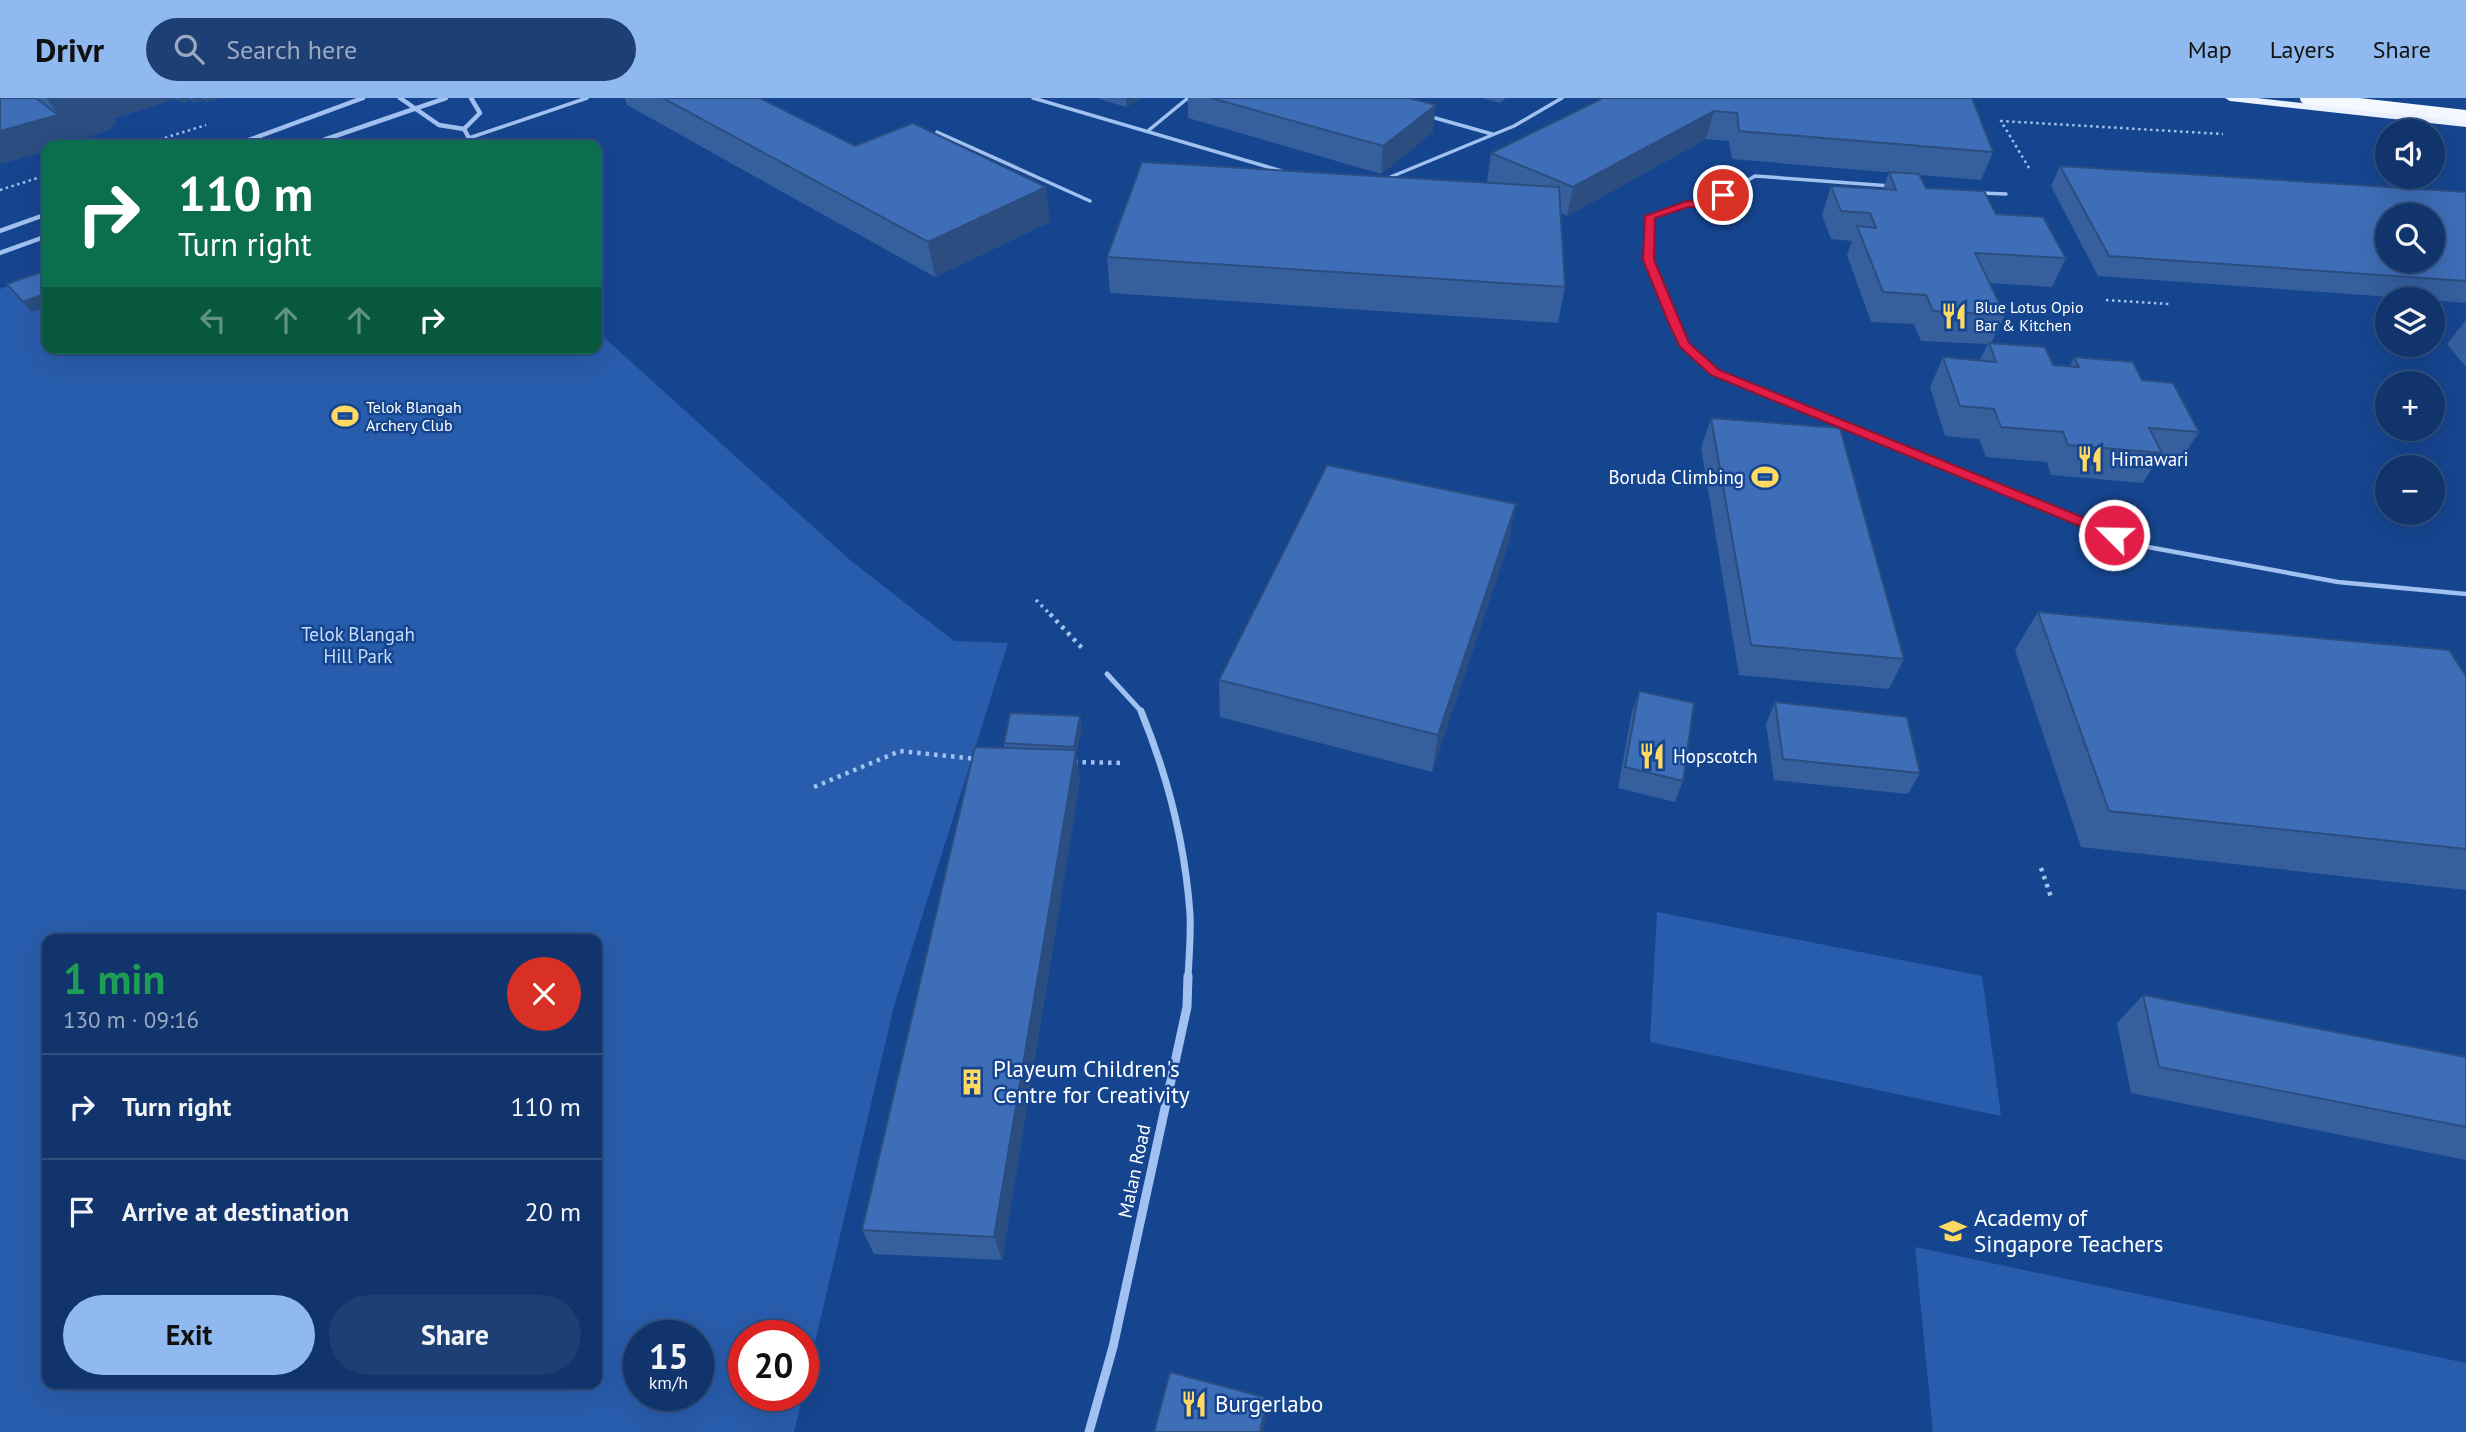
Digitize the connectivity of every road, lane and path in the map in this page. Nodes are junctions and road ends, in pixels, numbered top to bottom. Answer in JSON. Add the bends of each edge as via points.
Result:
{"nodes":[{"id":1,"x":363,"y":98,"type":"edge"},
{"id":2,"x":400,"y":98,"type":"edge"},
{"id":3,"x":446,"y":98,"type":"edge"},
{"id":4,"x":471,"y":98,"type":"edge"},
{"id":5,"x":587,"y":98,"type":"edge"},
{"id":6,"x":1033,"y":98,"type":"edge"},
{"id":7,"x":1188,"y":98,"type":"edge"},
{"id":8,"x":1562,"y":98,"type":"edge"},
{"id":9,"x":2230,"y":98,"type":"edge"},
{"id":10,"x":2306,"y":98,"type":"edge"},
{"id":11,"x":415,"y":108,"type":"junction"},
{"id":12,"x":1427,"y":116,"type":"edge"},
{"id":13,"x":2466,"y":116,"type":"edge"},
{"id":14,"x":2466,"y":127,"type":"edge"},
{"id":15,"x":464,"y":129,"type":"junction"},
{"id":16,"x":1149,"y":130,"type":"junction"},
{"id":17,"x":937,"y":132,"type":"edge"},
{"id":18,"x":1492,"y":134,"type":"junction"},
{"id":19,"x":2234,"y":135,"type":"dead end"},
{"id":20,"x":469,"y":138,"type":"joint"},
{"id":21,"x":249,"y":140,"type":"edge"},
{"id":22,"x":323,"y":140,"type":"edge"},
{"id":23,"x":1287,"y":172,"type":"edge"},
{"id":24,"x":2032,"y":176,"type":"dead end"},
{"id":25,"x":42,"y":177,"type":"edge"},
{"id":26,"x":1384,"y":180,"type":"edge"},
{"id":27,"x":1894,"y":186,"type":"edge"},
{"id":28,"x":0,"y":190,"type":"edge"},
{"id":29,"x":1978,"y":192,"type":"edge"},
{"id":30,"x":2006,"y":194,"type":"dead end"},
{"id":31,"x":1090,"y":201,"type":"dead end"},
{"id":32,"x":42,"y":216,"type":"edge"},
{"id":33,"x":0,"y":231,"type":"edge"},
{"id":34,"x":42,"y":238,"type":"edge"},
{"id":35,"x":0,"y":253,"type":"edge"},
{"id":36,"x":2106,"y":300,"type":"dead end"},
{"id":37,"x":2169,"y":304,"type":"dead end"},
{"id":38,"x":2466,"y":594,"type":"edge"},
{"id":39,"x":1036,"y":600,"type":"dead end"},
{"id":40,"x":1107,"y":674,"type":"joint"},
{"id":41,"x":1141,"y":710,"type":"joint"},
{"id":42,"x":988,"y":760,"type":"edge"},
{"id":43,"x":1068,"y":762,"type":"edge"},
{"id":44,"x":1163,"y":764,"type":"junction"},
{"id":45,"x":814,"y":787,"type":"dead end"},
{"id":46,"x":2041,"y":868,"type":"dead end"},
{"id":47,"x":2051,"y":897,"type":"dead end"},
{"id":48,"x":1089,"y":1432,"type":"edge"}],
"edges":[{"from":1,"to":21,"type":"street"},
{"from":2,"to":11,"type":"street"},
{"from":3,"to":11,"type":"street"},
{"from":4,"to":15,"type":"street","via":[[480,113]]},
{"from":5,"to":20,"type":"lane"},
{"from":6,"to":16,"type":"lane"},
{"from":7,"to":16,"type":"lane"},
{"from":8,"to":18,"type":"lane","via":[[1528,120]]},
{"from":9,"to":14,"type":"main road"},
{"from":10,"to":13,"type":"highway","bridge":true},
{"from":11,"to":15,"type":"street","via":[[439,125]]},
{"from":11,"to":22,"type":"street"},
{"from":12,"to":18,"type":"lane"},
{"from":15,"to":20,"type":"street"},
{"from":16,"to":23,"type":"lane"},
{"from":17,"to":31,"type":"lane"},
{"from":18,"to":26,"type":"lane"},
{"from":19,"to":24,"type":"path","via":[[2001,121]]},
{"from":25,"to":28,"type":"path"},
{"from":27,"to":38,"type":"lane","via":[[1755,176],[1707,205],[1687,204],[1650,216],[1648,260],[1684,345],[1715,372],[2137,545],[2338,582]]},
{"from":29,"to":30,"type":"lane"},
{"from":32,"to":33,"type":"street"},
{"from":34,"to":35,"type":"street"},
{"from":36,"to":37,"type":"path"},
{"from":39,"to":40,"type":"path"},
{"from":40,"to":41,"type":"lane"},
{"from":41,"to":44,"type":"street","name":"Malan Road"},
{"from":42,"to":45,"type":"path","via":[[900,751]]},
{"from":43,"to":44,"type":"path"},
{"from":44,"to":48,"type":"street","name":"Malan Road","via":[[1180,833],[1190,915],[1187,1007],[1113,1347]]},
{"from":46,"to":47,"type":"path"}]}
